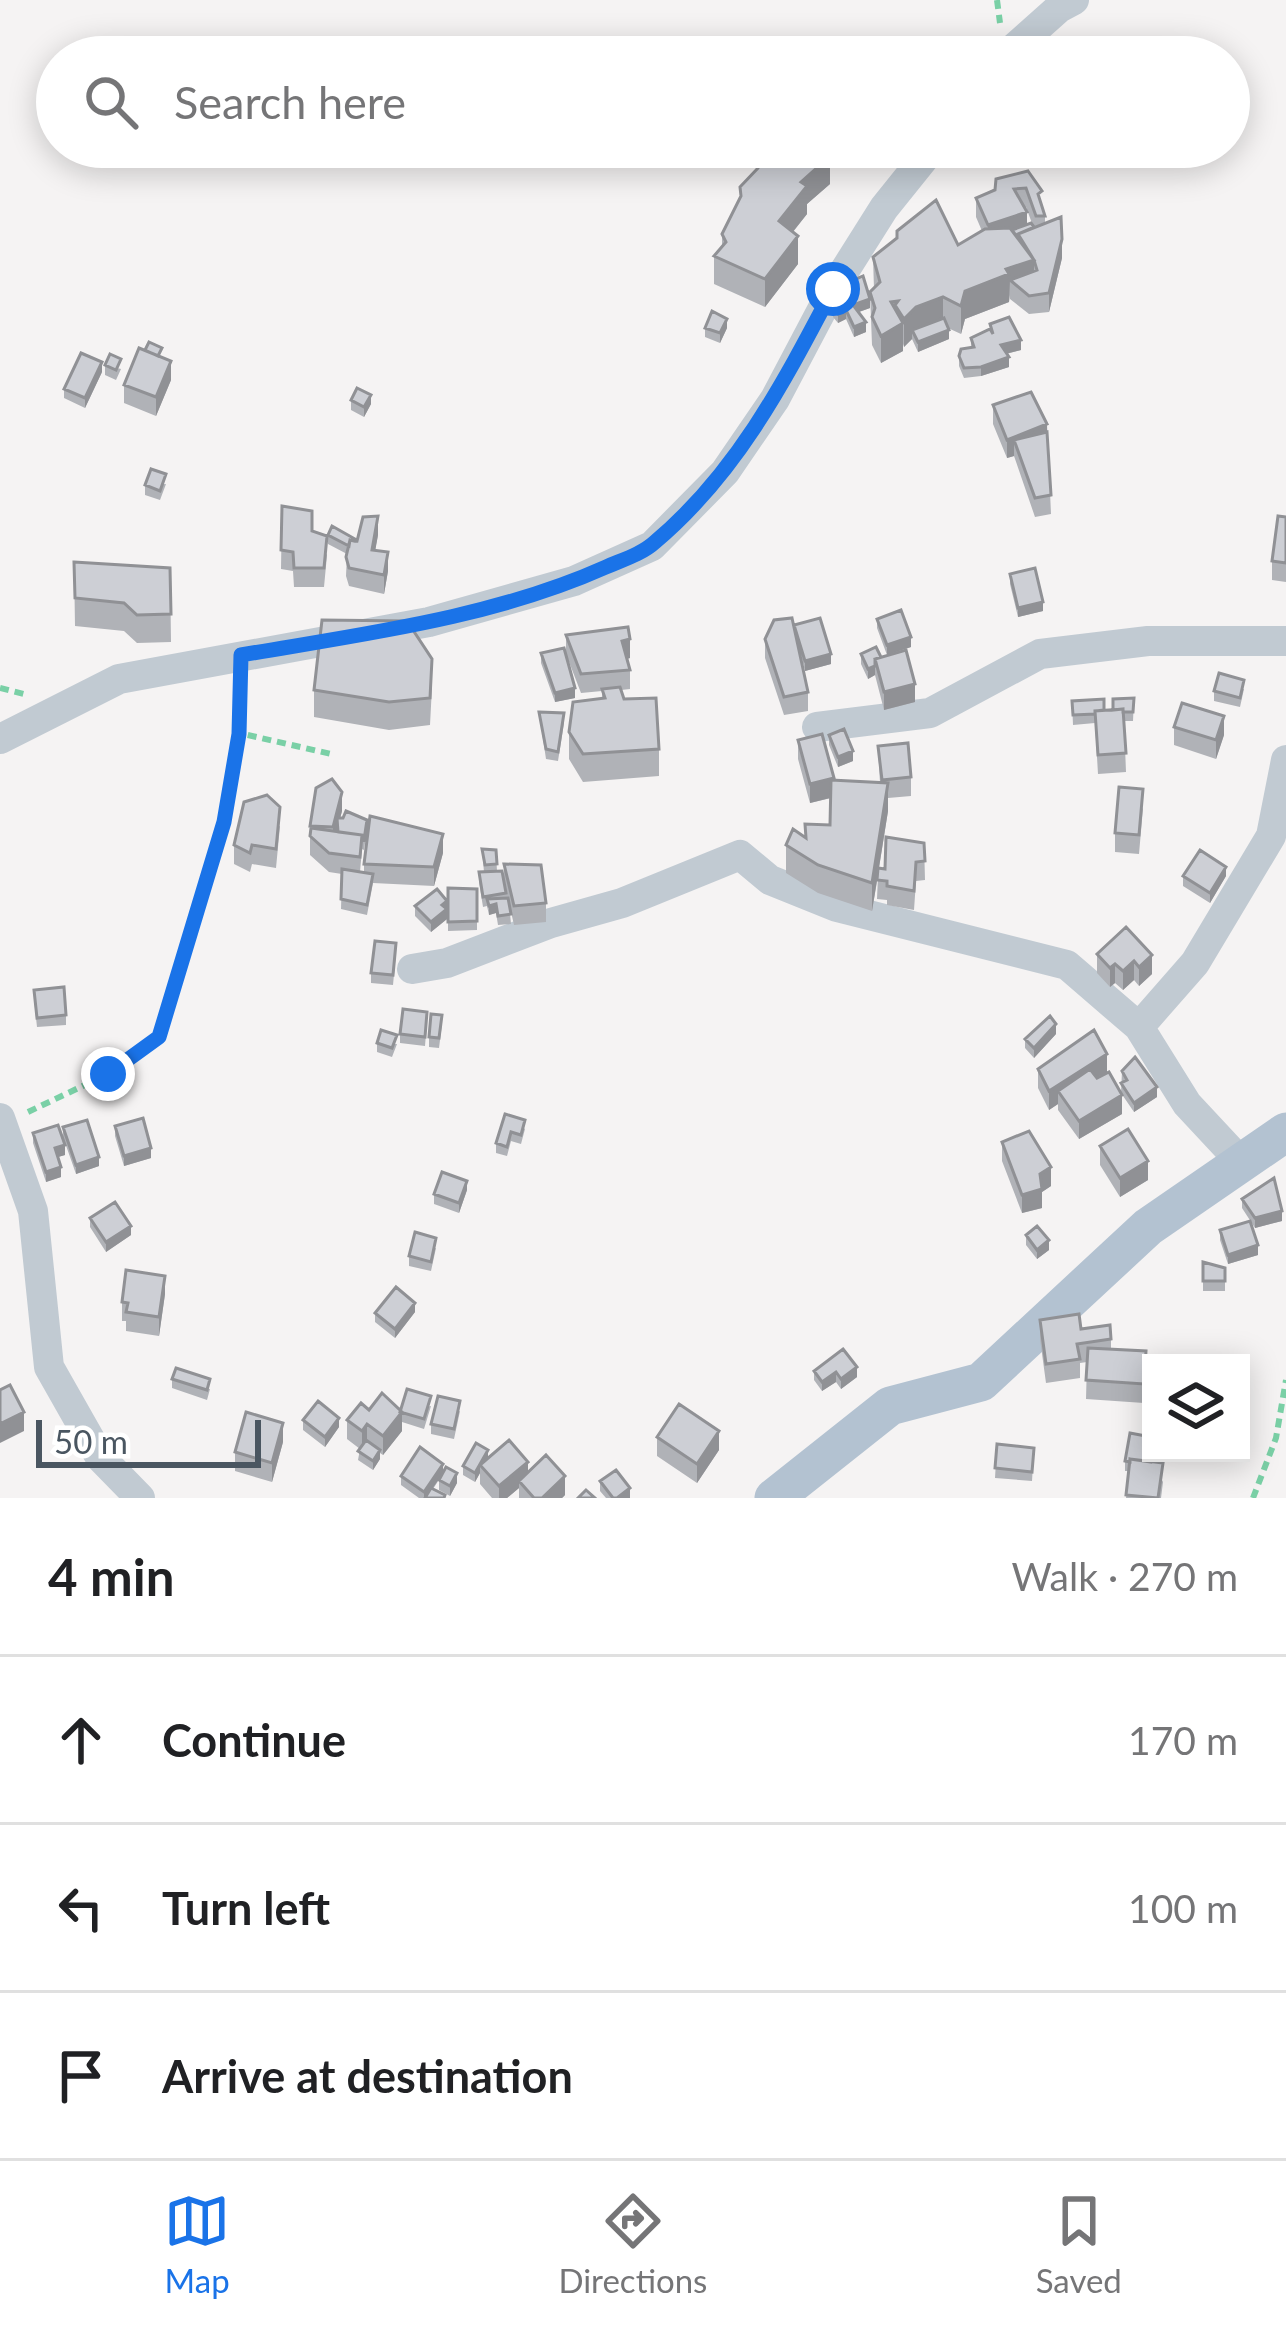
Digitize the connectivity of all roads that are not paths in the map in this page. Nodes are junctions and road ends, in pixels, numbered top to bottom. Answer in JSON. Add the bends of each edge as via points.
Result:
{"nodes":[{"id":1,"x":1074,"y":0,"type":"edge"},
{"id":2,"x":1028,"y":36,"type":"edge"},
{"id":3,"x":916,"y":168,"type":"edge"},
{"id":4,"x":1286,"y":641,"type":"edge"},
{"id":5,"x":817,"y":727,"type":"dead end"},
{"id":6,"x":0,"y":739,"type":"edge"},
{"id":7,"x":1286,"y":760,"type":"edge"},
{"id":8,"x":412,"y":969,"type":"dead end"},
{"id":9,"x":1139,"y":1027,"type":"junction"},
{"id":10,"x":2,"y":1121,"type":"edge"},
{"id":11,"x":1286,"y":1132,"type":"edge"},
{"id":12,"x":1241,"y":1163,"type":"junction"},
{"id":13,"x":140,"y":1498,"type":"edge"},
{"id":14,"x":774,"y":1498,"type":"edge"}],
"edges":[{"from":1,"to":2,"type":"street"},
{"from":3,"to":6,"type":"street","via":[[725,472],[652,546],[574,581],[429,622],[119,679]]},
{"from":4,"to":5,"type":"street","via":[[1148,641],[1040,654],[930,713]]},
{"from":7,"to":9,"type":"street","via":[[1271,836],[1195,963]]},
{"from":8,"to":9,"type":"street","via":[[622,903],[740,855],[770,880],[837,907],[1067,965]]},
{"from":9,"to":12,"type":"street","via":[[1187,1104]]},
{"from":10,"to":13,"type":"street","via":[[33,1211],[49,1367],[100,1457]]},
{"from":11,"to":12,"type":"main road"},
{"from":12,"to":14,"type":"main road","via":[[1148,1227],[982,1382],[890,1406]]}]}
